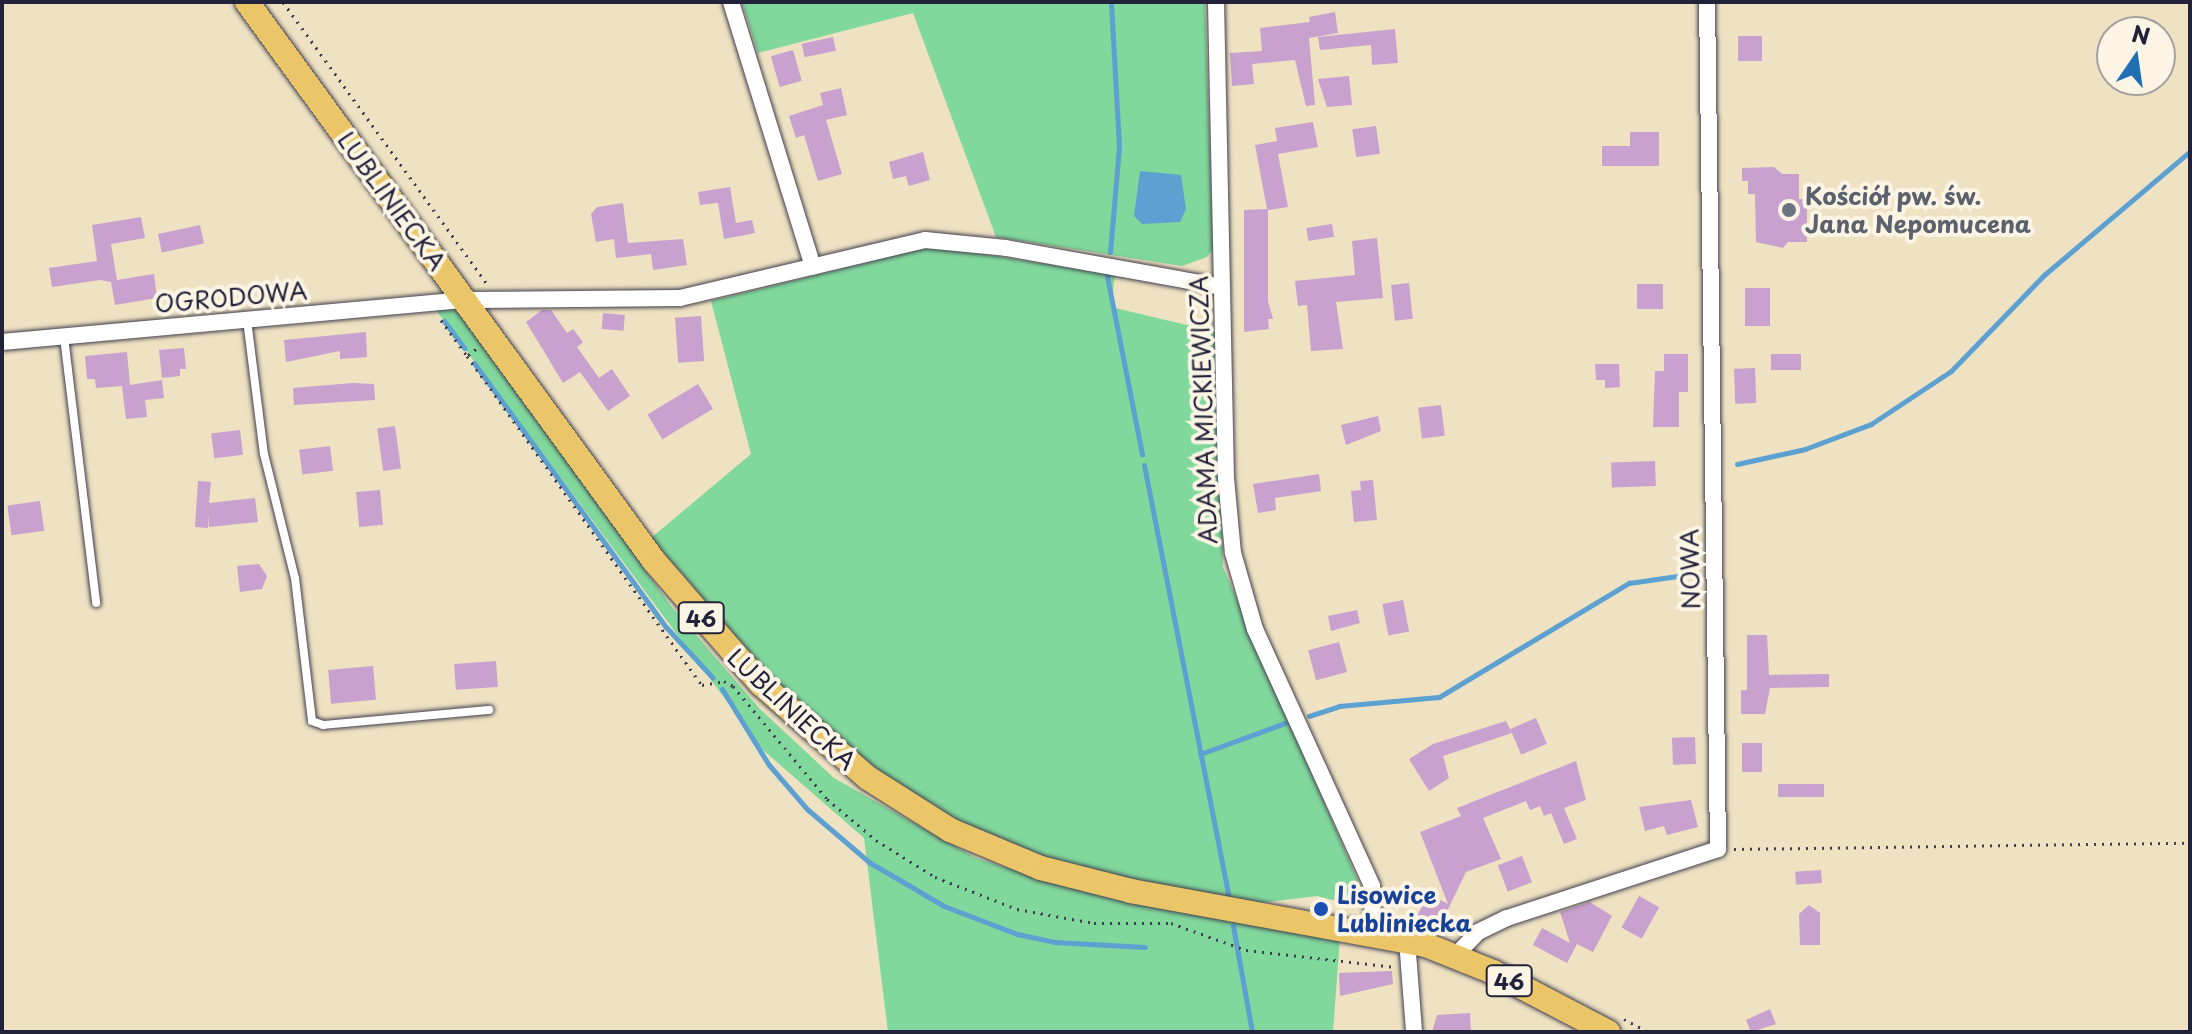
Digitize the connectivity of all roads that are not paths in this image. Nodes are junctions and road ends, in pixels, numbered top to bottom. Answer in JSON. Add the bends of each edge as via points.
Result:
{"nodes":[{"id":1,"x":247,"y":2,"type":"edge"},
{"id":2,"x":731,"y":2,"type":"edge"},
{"id":3,"x":1216,"y":2,"type":"edge"},
{"id":4,"x":1707,"y":2,"type":"edge"},
{"id":5,"x":813,"y":267,"type":"junction"},
{"id":6,"x":1222,"y":287,"type":"junction"},
{"id":7,"x":465,"y":300,"type":"junction"},
{"id":8,"x":247,"y":320,"type":"junction"},
{"id":9,"x":64,"y":336,"type":"junction"},
{"id":10,"x":2,"y":342,"type":"edge"},
{"id":11,"x":96,"y":603,"type":"dead end"},
{"id":12,"x":489,"y":710,"type":"dead end"},
{"id":13,"x":1373,"y":932,"type":"junction"},
{"id":14,"x":1407,"y":940,"type":"junction"},
{"id":15,"x":1456,"y":955,"type":"junction"},
{"id":16,"x":1414,"y":1032,"type":"edge"},
{"id":17,"x":1608,"y":1032,"type":"edge"}],
"edges":[{"from":1,"to":7,"type":"main road","name":"LUBLINIECKA","number":"46"},
{"from":2,"to":5,"type":"street"},
{"from":3,"to":6,"type":"street","name":"ADAMA MICKIEWICZA"},
{"from":4,"to":15,"type":"street","name":"NOWA","via":[[1718,849],[1507,918],[1478,932]]},
{"from":5,"to":6,"type":"street","name":"OGRODOWA","via":[[906,243],[943,240]]},
{"from":5,"to":7,"type":"street","name":"OGRODOWA","via":[[680,298]]},
{"from":6,"to":13,"type":"street","name":"ADAMA MICKIEWICZA","via":[[1226,478],[1237,573],[1255,629],[1372,886]]},
{"from":7,"to":8,"type":"street","name":"OGRODOWA"},
{"from":7,"to":13,"type":"main road","name":"LUBLINIECKA","number":"46","via":[[654,561],[722,643],[799,721],[889,794],[975,842],[1069,876]]},
{"from":8,"to":9,"type":"street","name":"OGRODOWA"},
{"from":8,"to":12,"type":"lane","via":[[264,454],[295,578],[312,721],[323,725]]},
{"from":9,"to":10,"type":"street","name":"OGRODOWA"},
{"from":9,"to":11,"type":"lane"},
{"from":13,"to":14,"type":"main road","name":"LUBLINIECKA","number":"46"},
{"from":14,"to":15,"type":"main road","name":"LUBLINIECKA","number":"46"},
{"from":14,"to":16,"type":"street"},
{"from":15,"to":17,"type":"main road","name":"LUBLINIECKA","number":"46"}]}
